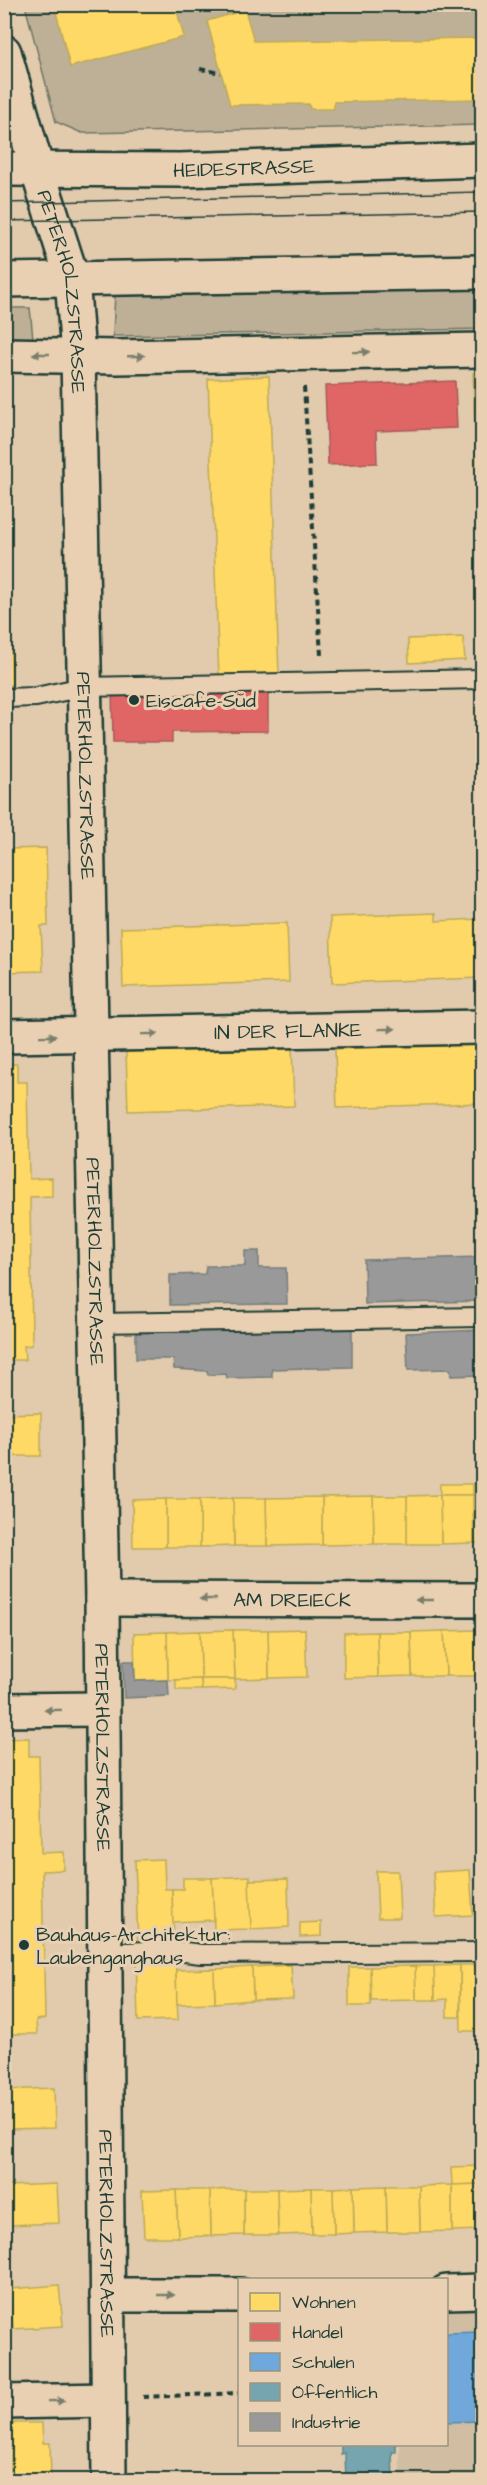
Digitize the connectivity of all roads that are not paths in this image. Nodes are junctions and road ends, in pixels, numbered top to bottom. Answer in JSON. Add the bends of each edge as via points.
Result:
{"nodes":[{"id":1,"x":4,"y":52,"type":"edge"},
{"id":2,"x":483,"y":160,"type":"edge"},
{"id":3,"x":4,"y":169,"type":"edge"},
{"id":4,"x":37,"y":169,"type":"junction"},
{"id":5,"x":483,"y":272,"type":"edge"},
{"id":6,"x":72,"y":278,"type":"junction"},
{"id":7,"x":4,"y":280,"type":"edge"},
{"id":8,"x":483,"y":350,"type":"edge"},
{"id":9,"x":4,"y":355,"type":"edge"},
{"id":10,"x":78,"y":355,"type":"junction"},
{"id":11,"x":483,"y":680,"type":"edge"},
{"id":12,"x":83,"y":687,"type":"junction"},
{"id":13,"x":4,"y":698,"type":"edge"},
{"id":14,"x":483,"y":1027,"type":"edge"},
{"id":15,"x":92,"y":1035,"type":"junction"},
{"id":16,"x":4,"y":1036,"type":"edge"},
{"id":17,"x":483,"y":1317,"type":"edge"},
{"id":18,"x":98,"y":1323,"type":"junction"},
{"id":19,"x":102,"y":1599,"type":"junction"},
{"id":20,"x":483,"y":1600,"type":"edge"},
{"id":21,"x":101,"y":1709,"type":"junction"},
{"id":22,"x":4,"y":1710,"type":"edge"},
{"id":23,"x":483,"y":1952,"type":"edge"},
{"id":24,"x":104,"y":1953,"type":"junction"},
{"id":25,"x":483,"y":2291,"type":"edge"},
{"id":26,"x":448,"y":2292,"type":"edge"},
{"id":27,"x":107,"y":2295,"type":"junction"},
{"id":28,"x":238,"y":2295,"type":"edge"},
{"id":29,"x":106,"y":2400,"type":"junction"},
{"id":30,"x":4,"y":2402,"type":"edge"},
{"id":31,"x":109,"y":2481,"type":"edge"}],
"edges":[{"from":1,"to":4,"type":"street","name":"PETERHOLZSTRASSE"},
{"from":2,"to":4,"type":"street","name":"HEIDESTRASSE","via":[[180,170]]},
{"from":3,"to":4,"type":"street","name":"HEIDESTRASSE"},
{"from":4,"to":6,"type":"street","name":"PETERHOLZSTRASSE"},
{"from":5,"to":6,"type":"street"},
{"from":6,"to":7,"type":"street"},
{"from":6,"to":10,"type":"street","name":"PETERHOLZSTRASSE"},
{"from":10,"to":8,"type":"street","one_way":true},
{"from":10,"to":9,"type":"street","one_way":true},
{"from":10,"to":12,"type":"street","name":"PETERHOLZSTRASSE"},
{"from":11,"to":12,"type":"lane"},
{"from":12,"to":13,"type":"lane","via":[[36,697]]},
{"from":12,"to":15,"type":"street","name":"PETERHOLZSTRASSE"},
{"from":15,"to":14,"type":"street","name":"IN DER FLANKE","one_way":true},
{"from":16,"to":15,"type":"street","name":"IN DER FLANKE","one_way":true},
{"from":15,"to":18,"type":"street","name":"PETERHOLZSTRASSE"},
{"from":17,"to":18,"type":"lane"},
{"from":18,"to":19,"type":"street","name":"PETERHOLZSTRASSE"},
{"from":20,"to":19,"type":"street","name":"AM DREIECK","one_way":true},
{"from":19,"to":21,"type":"street","name":"PETERHOLZSTRASSE"},
{"from":21,"to":22,"type":"street","one_way":true},
{"from":21,"to":24,"type":"street","name":"PETERHOLZSTRASSE"},
{"from":23,"to":24,"type":"lane"},
{"from":24,"to":27,"type":"street","name":"PETERHOLZSTRASSE"},
{"from":25,"to":26,"type":"street"},
{"from":27,"to":28,"type":"street","one_way":true},
{"from":27,"to":29,"type":"street","name":"PETERHOLZSTRASSE"},
{"from":30,"to":29,"type":"street","one_way":true},
{"from":29,"to":31,"type":"street","name":"PETERHOLZSTRASSE"}]}
